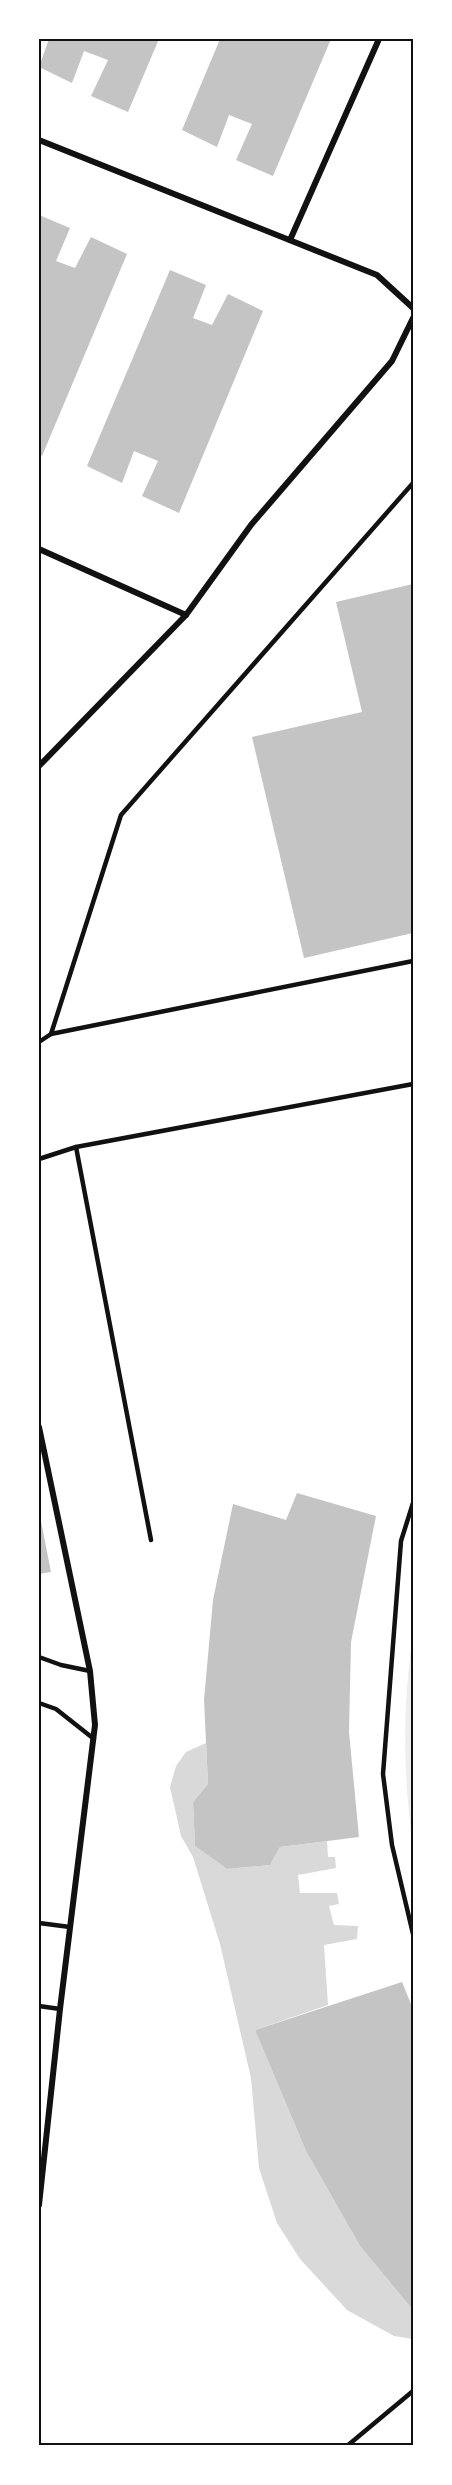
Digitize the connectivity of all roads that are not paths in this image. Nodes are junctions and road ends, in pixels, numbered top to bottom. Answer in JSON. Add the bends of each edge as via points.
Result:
{"nodes":[{"id":1,"x":379,"y":39,"type":"edge"},
{"id":2,"x":39,"y":140,"type":"edge"},
{"id":3,"x":291,"y":240,"type":"junction"},
{"id":4,"x":413,"y":308,"type":"edge"},
{"id":5,"x":413,"y":318,"type":"edge"},
{"id":6,"x":413,"y":483,"type":"edge"},
{"id":7,"x":39,"y":549,"type":"edge"},
{"id":8,"x":186,"y":615,"type":"junction"},
{"id":9,"x":39,"y":766,"type":"edge"},
{"id":10,"x":413,"y":961,"type":"edge"},
{"id":11,"x":51,"y":1034,"type":"junction"},
{"id":12,"x":39,"y":1042,"type":"edge"},
{"id":13,"x":413,"y":1084,"type":"edge"},
{"id":14,"x":76,"y":1147,"type":"junction"},
{"id":15,"x":39,"y":1159,"type":"edge"},
{"id":16,"x":39,"y":1427,"type":"edge"},
{"id":17,"x":413,"y":1503,"type":"edge"},
{"id":18,"x":151,"y":1540,"type":"dead end"},
{"id":19,"x":39,"y":1657,"type":"edge"},
{"id":20,"x":90,"y":1671,"type":"junction"},
{"id":21,"x":39,"y":1703,"type":"edge"},
{"id":22,"x":94,"y":1739,"type":"junction"},
{"id":23,"x":39,"y":1923,"type":"edge"},
{"id":24,"x":70,"y":1927,"type":"junction"},
{"id":25,"x":413,"y":1934,"type":"edge"},
{"id":26,"x":39,"y":2006,"type":"edge"},
{"id":27,"x":60,"y":2008,"type":"junction"},
{"id":28,"x":41,"y":2158,"type":"edge"},
{"id":29,"x":39,"y":2205,"type":"edge"},
{"id":30,"x":413,"y":2391,"type":"edge"},
{"id":31,"x":346,"y":2446,"type":"edge"}],
"edges":[{"from":1,"to":3,"type":"street"},
{"from":2,"to":3,"type":"street"},
{"from":3,"to":4,"type":"street","via":[[377,275]]},
{"from":5,"to":8,"type":"street","via":[[392,361],[251,525]]},
{"from":6,"to":11,"type":"lane","via":[[121,815]]},
{"from":7,"to":8,"type":"street"},
{"from":8,"to":9,"type":"street"},
{"from":10,"to":11,"type":"lane"},
{"from":11,"to":12,"type":"lane"},
{"from":13,"to":14,"type":"lane"},
{"from":14,"to":15,"type":"lane"},
{"from":14,"to":18,"type":"lane"},
{"from":16,"to":20,"type":"street"},
{"from":17,"to":25,"type":"lane","via":[[401,1541],[383,1774],[392,1845]]},
{"from":19,"to":20,"type":"lane"},
{"from":20,"to":22,"type":"street"},
{"from":21,"to":22,"type":"lane","via":[[56,1708]]},
{"from":22,"to":24,"type":"street"},
{"from":23,"to":24,"type":"lane"},
{"from":24,"to":27,"type":"street"},
{"from":26,"to":27,"type":"lane"},
{"from":27,"to":28,"type":"street"},
{"from":28,"to":29,"type":"street"},
{"from":30,"to":31,"type":"lane"}]}
